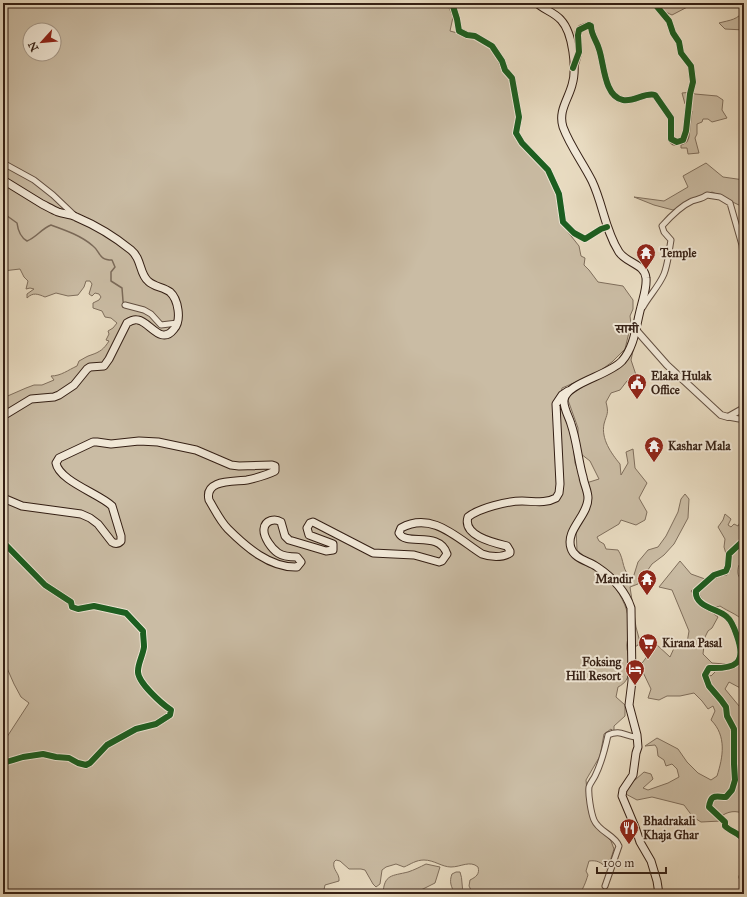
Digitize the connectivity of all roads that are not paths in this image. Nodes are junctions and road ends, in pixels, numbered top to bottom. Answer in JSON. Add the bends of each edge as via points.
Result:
{"nodes":[{"id":1,"x":452,"y":3,"type":"edge"},
{"id":2,"x":537,"y":3,"type":"edge"},
{"id":3,"x":654,"y":3,"type":"edge"},
{"id":4,"x":573,"y":68,"type":"junction"},
{"id":5,"x":3,"y":163,"type":"edge"},
{"id":6,"x":3,"y":180,"type":"edge"},
{"id":7,"x":75,"y":216,"type":"junction"},
{"id":8,"x":607,"y":227,"type":"junction"},
{"id":9,"x":744,"y":267,"type":"edge"},
{"id":10,"x":125,"y":305,"type":"dead end"},
{"id":11,"x":639,"y":312,"type":"junction"},
{"id":12,"x":177,"y":323,"type":"junction"},
{"id":13,"x":637,"y":331,"type":"junction"},
{"id":14,"x":568,"y":391,"type":"junction"},
{"id":15,"x":744,"y":408,"type":"edge"},
{"id":16,"x":3,"y":416,"type":"edge"},
{"id":17,"x":728,"y":417,"type":"junction"},
{"id":18,"x":744,"y":417,"type":"edge"},
{"id":19,"x":3,"y":498,"type":"edge"},
{"id":20,"x":744,"y":540,"type":"edge"},
{"id":21,"x":3,"y":542,"type":"edge"},
{"id":22,"x":637,"y":735,"type":"junction"},
{"id":23,"x":3,"y":763,"type":"edge"},
{"id":24,"x":744,"y":840,"type":"edge"},
{"id":25,"x":744,"y":875,"type":"edge"},
{"id":26,"x":744,"y":885,"type":"edge"},
{"id":27,"x":605,"y":886,"type":"dead end"},
{"id":28,"x":659,"y":894,"type":"edge"}],
"edges":[{"from":1,"to":8,"type":"street","via":[[460,32],[475,36],[492,46],[512,78],[520,117],[516,133],[522,143],[548,170],[559,194],[563,222],[585,239]]},
{"from":2,"to":4,"type":"main road","via":[[556,15],[566,27],[572,43]]},
{"from":3,"to":4,"type":"street","via":[[669,21],[673,33],[680,42],[681,53],[691,66],[693,82],[685,138],[682,141],[674,142],[671,139],[671,118],[655,95],[649,94],[636,100],[620,100],[614,95],[606,82],[600,52],[589,25],[579,30],[579,52]]},
{"from":4,"to":8,"type":"main road","via":[[573,83],[562,110],[563,126],[592,180]]},
{"from":5,"to":7,"type":"street","via":[[34,180]]},
{"from":6,"to":7,"type":"main road","via":[[58,212]]},
{"from":7,"to":12,"type":"main road","via":[[133,251],[147,281],[170,292],[174,298],[178,310]]},
{"from":8,"to":11,"type":"main road","via":[[622,255],[645,273],[646,287]]},
{"from":9,"to":11,"type":"street","via":[[742,245],[730,203],[720,197],[707,195],[679,209],[662,226],[671,240],[664,274]]},
{"from":10,"to":12,"type":"street","via":[[147,312],[161,325]]},
{"from":11,"to":13,"type":"main road"},
{"from":12,"to":16,"type":"main road","via":[[168,334],[160,334],[140,320],[130,321],[124,326],[104,366],[87,369],[74,385],[59,395],[31,399]]},
{"from":13,"to":14,"type":"main road","via":[[627,354],[616,366]]},
{"from":13,"to":17,"type":"street","via":[[671,369],[721,415]]},
{"from":14,"to":19,"type":"main road","via":[[562,394],[556,404],[560,484],[556,498],[544,502],[520,501],[503,504],[478,511],[468,517],[469,525],[479,537],[509,548],[510,553],[503,556],[482,554],[448,531],[428,522],[410,524],[401,528],[399,533],[405,538],[439,544],[447,554],[439,562],[414,555],[373,553],[311,522],[306,528],[309,535],[334,546],[333,550],[326,551],[289,540],[278,519],[266,525],[266,538],[277,553],[297,557],[301,562],[297,567],[283,567],[261,556],[228,529],[208,495],[210,488],[219,484],[269,474],[275,471],[275,466],[231,465],[196,450],[158,442],[93,442],[59,458],[56,463],[58,470],[112,506],[121,536],[118,543],[112,542],[95,521],[81,514],[22,506]]},
{"from":14,"to":22,"type":"main road","via":[[563,402],[572,425],[588,495],[588,503],[571,535],[571,548],[575,555],[603,571],[628,599],[632,681],[629,705]]},
{"from":15,"to":17,"type":"street"},
{"from":17,"to":18,"type":"street"},
{"from":20,"to":24,"type":"street","via":[[730,554],[726,571],[714,575],[696,593],[697,598],[710,608],[727,616],[734,627],[742,652],[740,660],[734,665],[728,668],[709,668],[705,675],[708,686],[726,707],[726,716],[735,732],[735,780],[732,790],[726,796],[712,798],[709,807],[725,822],[727,829]]},
{"from":21,"to":23,"type":"street","via":[[45,585],[70,602],[72,607],[78,609],[94,606],[126,613],[143,631],[144,646],[138,669],[139,678],[171,710],[170,715],[163,720],[136,729],[107,745],[86,765],[69,758],[43,754]]},
{"from":22,"to":27,"type":"street","via":[[632,737],[616,732],[608,735],[606,748],[589,786],[594,822],[617,841],[619,846]]},
{"from":22,"to":28,"type":"main road","via":[[638,747],[633,774],[622,796],[640,842],[651,861]]},
{"from":25,"to":26,"type":"street"}]}
